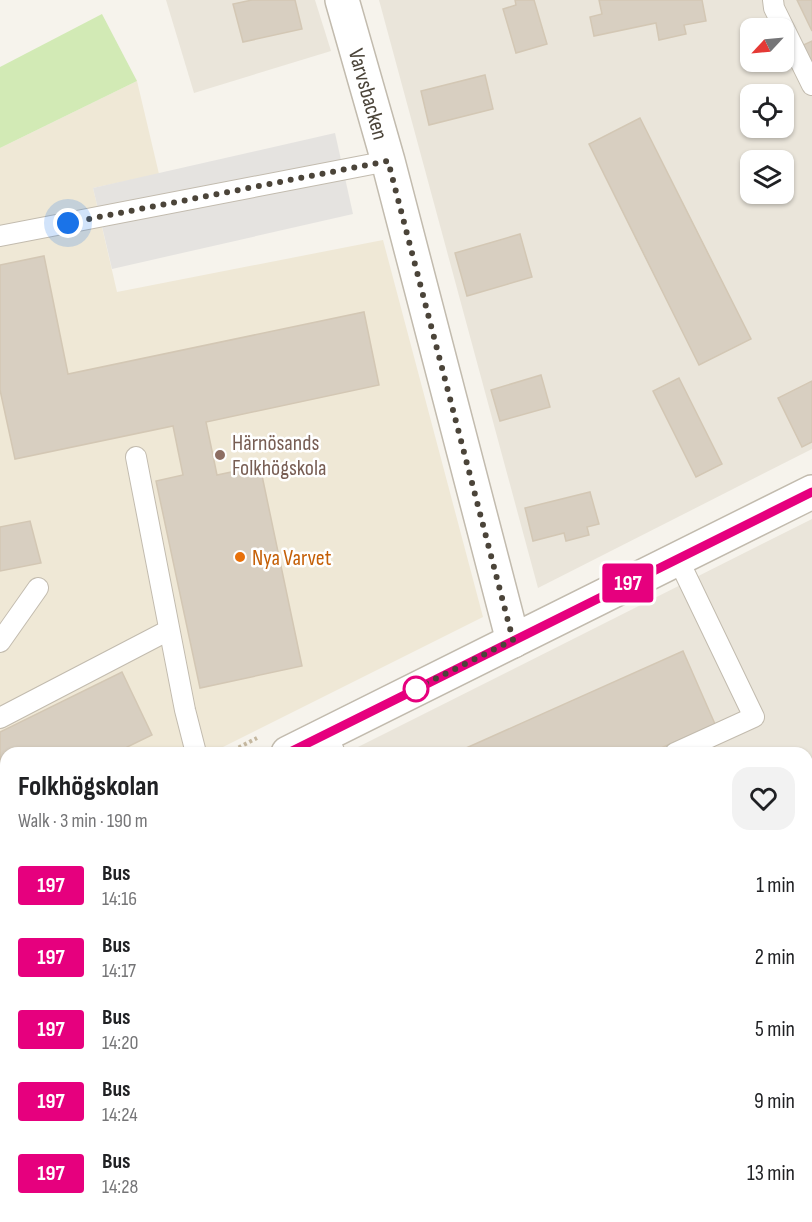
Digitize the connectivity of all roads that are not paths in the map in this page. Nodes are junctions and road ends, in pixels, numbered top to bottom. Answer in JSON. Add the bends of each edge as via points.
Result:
{"nodes":[{"id":1,"x":342,"y":0,"type":"edge"},
{"id":2,"x":773,"y":0,"type":"edge"},
{"id":3,"x":812,"y":85,"type":"edge"},
{"id":4,"x":388,"y":161,"type":"junction"},
{"id":5,"x":0,"y":236,"type":"edge"},
{"id":6,"x":136,"y":457,"type":"dead end"},
{"id":7,"x":812,"y":492,"type":"edge"},
{"id":8,"x":678,"y":559,"type":"junction"},
{"id":9,"x":38,"y":588,"type":"dead end"},
{"id":10,"x":169,"y":630,"type":"junction"},
{"id":11,"x":513,"y":640,"type":"junction"},
{"id":12,"x":0,"y":642,"type":"edge"},
{"id":13,"x":0,"y":718,"type":"edge"},
{"id":14,"x":330,"y":743,"type":"edge"},
{"id":15,"x":195,"y":747,"type":"edge"},
{"id":16,"x":313,"y":747,"type":"edge"},
{"id":17,"x":688,"y":747,"type":"edge"}],
"edges":[{"from":1,"to":4,"type":"street","name":"Varvsbacken"},
{"from":2,"to":3,"type":"lane"},
{"from":4,"to":5,"type":"lane"},
{"from":4,"to":11,"type":"street","name":"Varvsbacken"},
{"from":6,"to":10,"type":"lane"},
{"from":7,"to":8,"type":"street"},
{"from":8,"to":11,"type":"street"},
{"from":8,"to":17,"type":"lane","via":[[754,717]]},
{"from":9,"to":12,"type":"lane"},
{"from":10,"to":13,"type":"lane"},
{"from":10,"to":15,"type":"lane"},
{"from":11,"to":14,"type":"street"},
{"from":14,"to":16,"type":"street"}]}
